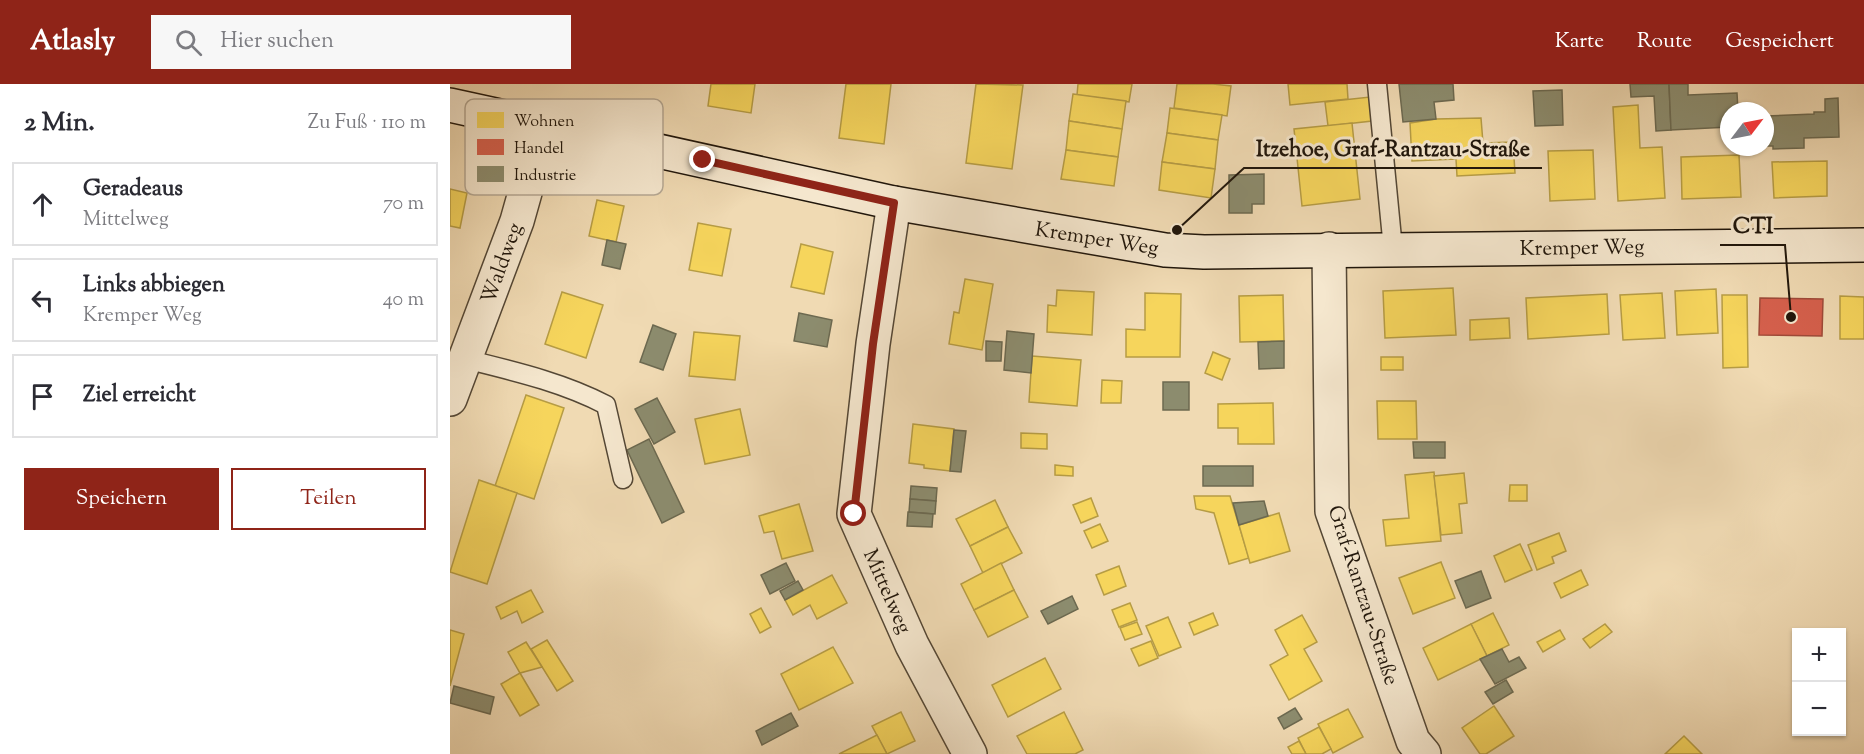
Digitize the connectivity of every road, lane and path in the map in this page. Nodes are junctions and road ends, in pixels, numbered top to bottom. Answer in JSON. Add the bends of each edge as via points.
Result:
{"nodes":[{"id":1,"x":1377,"y":84,"type":"edge"},
{"id":2,"x":450,"y":105,"type":"edge"},
{"id":3,"x":465,"y":108,"type":"edge"},
{"id":4,"x":663,"y":152,"type":"edge"},
{"id":5,"x":524,"y":195,"type":"edge"},
{"id":6,"x":894,"y":203,"type":"junction"},
{"id":7,"x":1864,"y":244,"type":"edge"},
{"id":8,"x":1329,"y":249,"type":"junction"},
{"id":9,"x":1393,"y":249,"type":"junction"},
{"id":10,"x":465,"y":359,"type":"junction"},
{"id":11,"x":450,"y":399,"type":"edge"},
{"id":12,"x":623,"y":479,"type":"dead end"},
{"id":13,"x":970,"y":754,"type":"edge"},
{"id":14,"x":1424,"y":754,"type":"edge"}],
"edges":[{"from":1,"to":9,"type":"lane"},
{"from":2,"to":3,"type":"street","name":"Kremper Weg"},
{"from":4,"to":6,"type":"street","name":"Kremper Weg"},
{"from":5,"to":10,"type":"street","name":"Waldweg"},
{"from":6,"to":8,"type":"street","name":"Kremper Weg","via":[[1165,250]]},
{"from":6,"to":13,"type":"street","name":"Mittelweg","via":[[854,514],[912,645]]},
{"from":7,"to":9,"type":"street","name":"Kremper Weg"},
{"from":8,"to":9,"type":"street","name":"Kremper Weg"},
{"from":8,"to":14,"type":"street","name":"Graf-Rantzau-Straße","via":[[1332,511],[1413,741]]},
{"from":10,"to":11,"type":"street","name":"Waldweg"},
{"from":10,"to":12,"type":"lane","via":[[580,392],[606,405]]}]}
